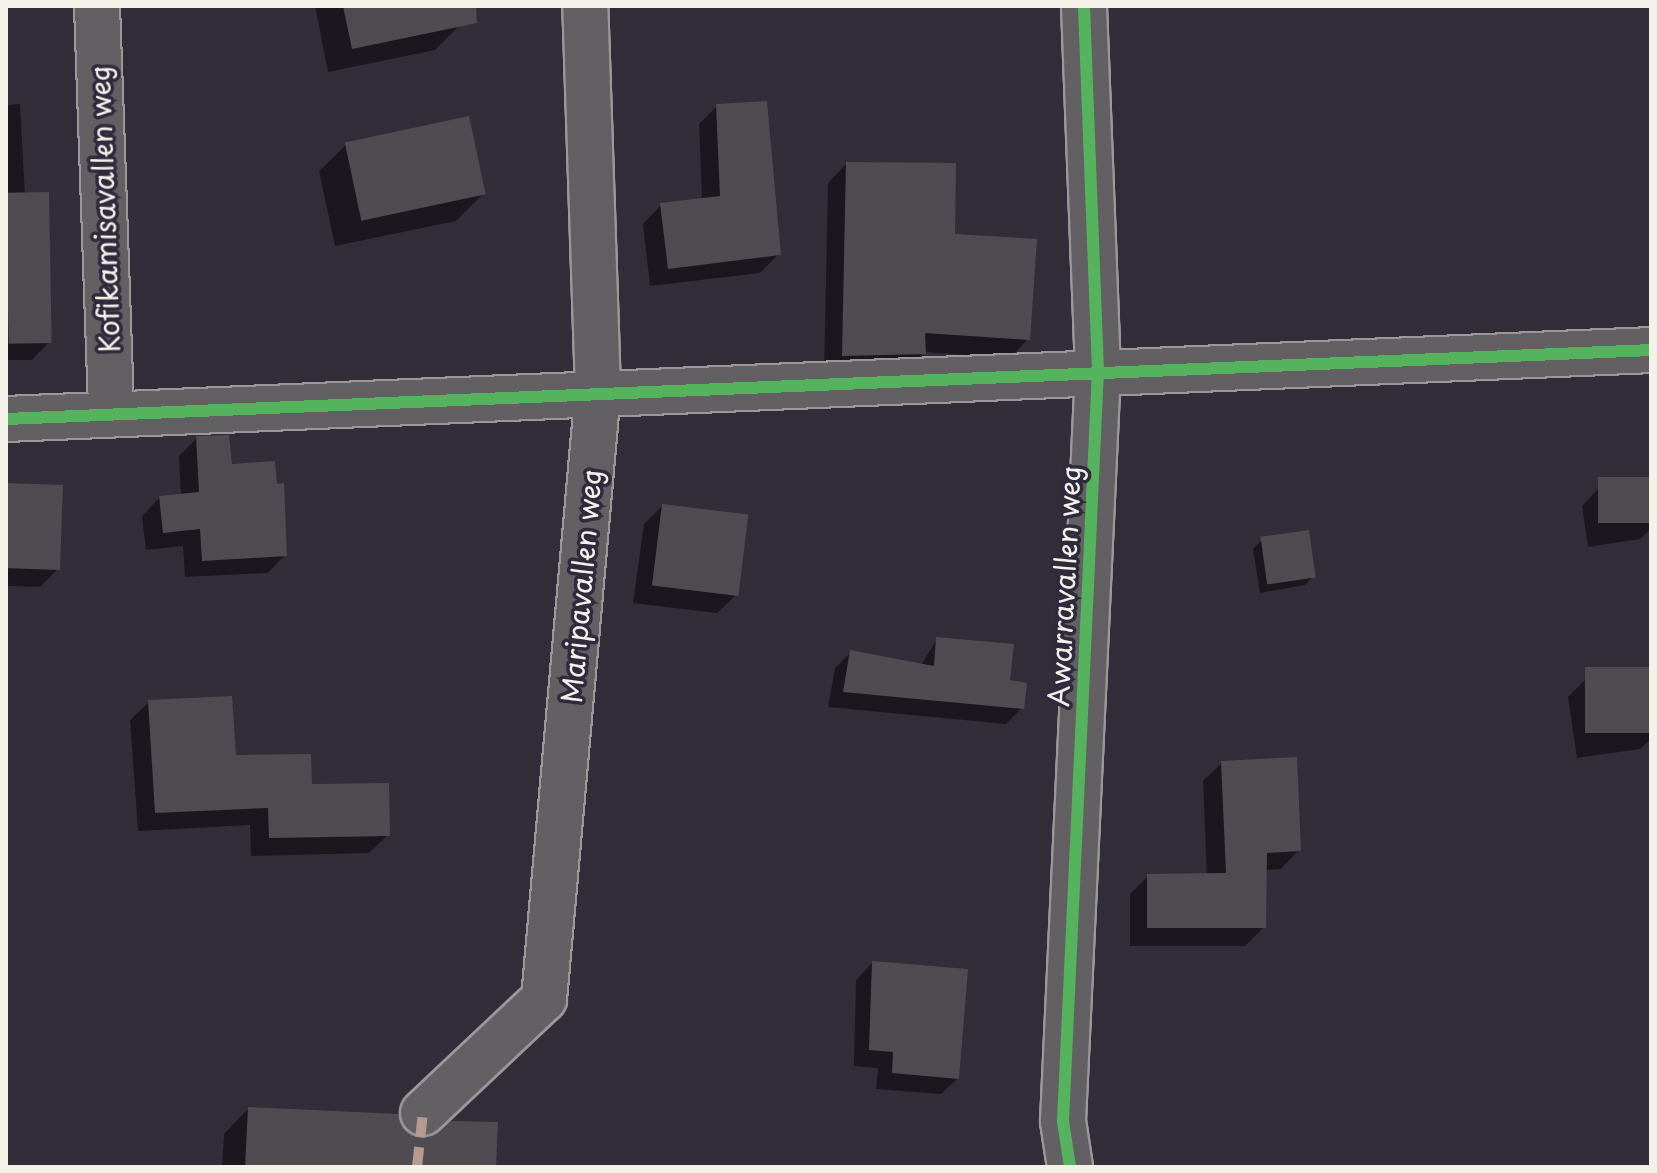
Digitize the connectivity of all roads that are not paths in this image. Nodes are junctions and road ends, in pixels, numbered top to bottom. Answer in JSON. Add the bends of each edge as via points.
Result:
{"nodes":[{"id":1,"x":97,"y":6,"type":"edge"},
{"id":2,"x":585,"y":6,"type":"edge"},
{"id":3,"x":1084,"y":6,"type":"edge"},
{"id":4,"x":1651,"y":350,"type":"edge"},
{"id":5,"x":1098,"y":371,"type":"junction"},
{"id":6,"x":598,"y":390,"type":"junction"},
{"id":7,"x":111,"y":411,"type":"junction"},
{"id":8,"x":6,"y":419,"type":"edge"},
{"id":9,"x":423,"y":1113,"type":"dead end"},
{"id":10,"x":1070,"y":1167,"type":"edge"}],
"edges":[{"from":1,"to":7,"type":"street","name":"Kofikamisavallen weg"},
{"from":2,"to":6,"type":"street","name":"Maripavallen weg"},
{"from":3,"to":5,"type":"street","name":"Awarravallen weg"},
{"from":4,"to":5,"type":"street"},
{"from":5,"to":6,"type":"street"},
{"from":5,"to":10,"type":"street","name":"Awarravallen weg","via":[[1063,1121]]},
{"from":6,"to":7,"type":"street"},
{"from":6,"to":9,"type":"street","name":"Maripavallen weg","via":[[544,999]]},
{"from":7,"to":8,"type":"street"}]}
